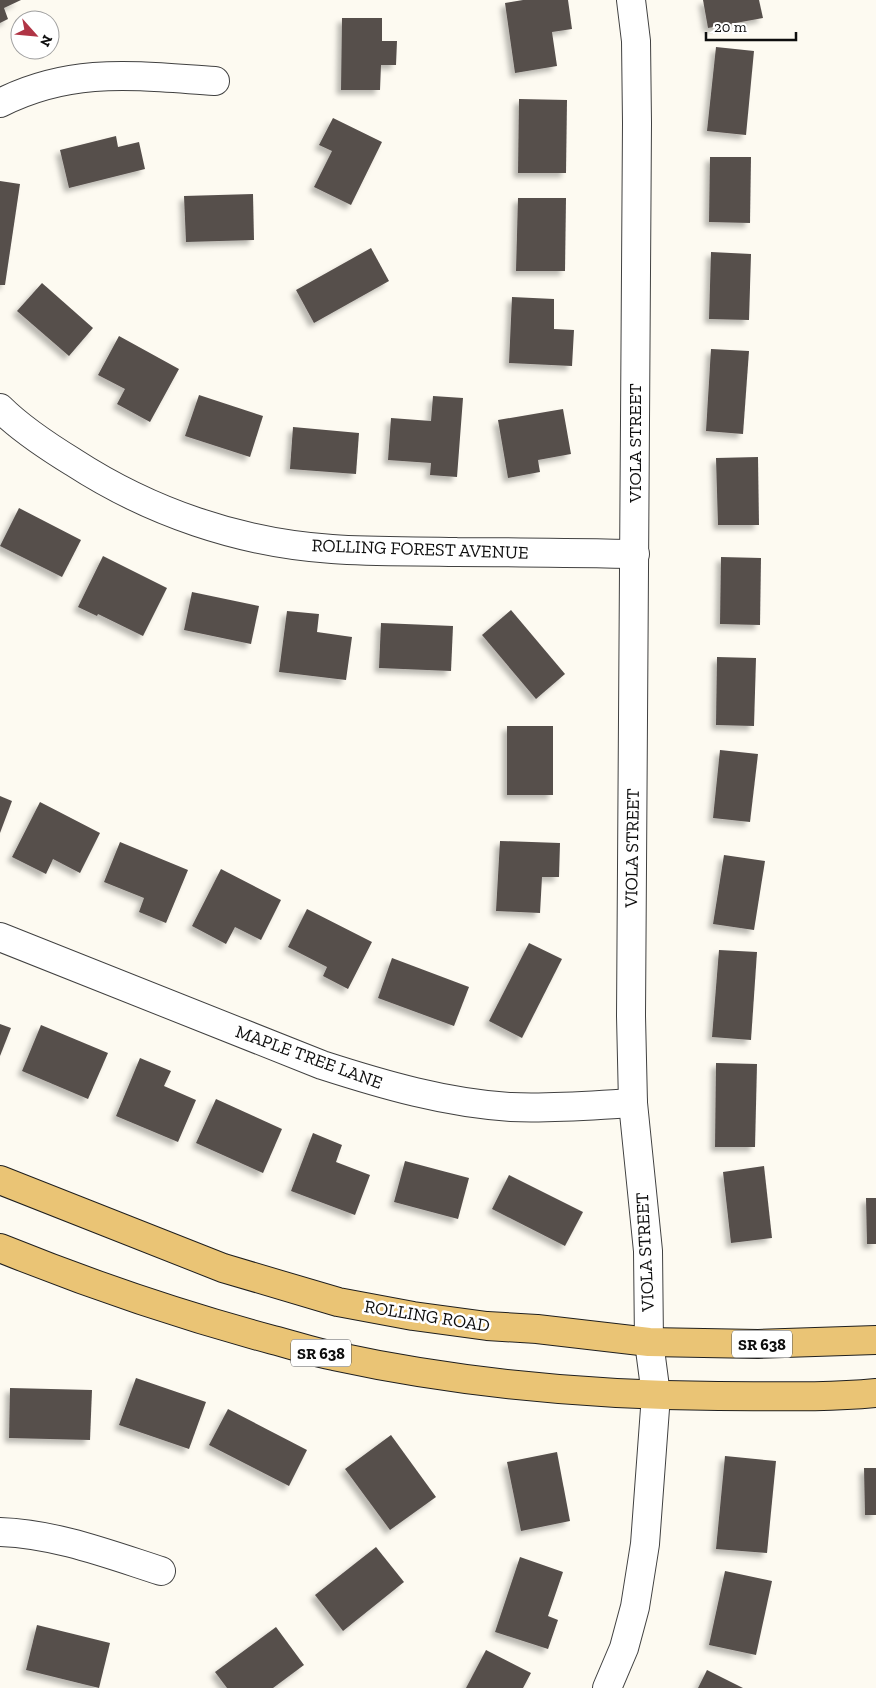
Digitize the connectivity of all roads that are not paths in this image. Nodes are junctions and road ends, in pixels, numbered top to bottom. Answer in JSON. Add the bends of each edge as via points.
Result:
{"nodes":[{"id":1,"x":631,"y":0,"type":"edge"},
{"id":2,"x":215,"y":81,"type":"dead end"},
{"id":3,"x":0,"y":103,"type":"edge"},
{"id":4,"x":0,"y":408,"type":"edge"},
{"id":5,"x":635,"y":554,"type":"junction"},
{"id":6,"x":0,"y":938,"type":"edge"},
{"id":7,"x":633,"y":1103,"type":"junction"},
{"id":8,"x":0,"y":1180,"type":"edge"},
{"id":9,"x":0,"y":1248,"type":"edge"},
{"id":10,"x":876,"y":1340,"type":"edge"},
{"id":11,"x":649,"y":1342,"type":"junction"},
{"id":12,"x":876,"y":1393,"type":"edge"},
{"id":13,"x":656,"y":1395,"type":"junction"},
{"id":14,"x":0,"y":1532,"type":"edge"},
{"id":15,"x":161,"y":1571,"type":"dead end"},
{"id":16,"x":607,"y":1688,"type":"edge"}],
"edges":[{"from":1,"to":5,"type":"street","name":"VIOLA STREET","via":[[636,41],[637,110]]},
{"from":2,"to":3,"type":"street","via":[[104,75],[51,84]]},
{"from":4,"to":5,"type":"street","name":"ROLLING FOREST AVENUE","via":[[45,445],[95,477],[183,518],[233,533],[331,549]]},
{"from":5,"to":7,"type":"street","name":"VIOLA STREET"},
{"from":6,"to":7,"type":"street","name":"MAPLE TREE LANE","via":[[322,1065],[376,1083],[443,1098],[510,1106]]},
{"from":7,"to":11,"type":"street","name":"VIOLA STREET","via":[[648,1251]]},
{"from":8,"to":11,"type":"main road","name":"ROLLING ROAD","number":"SR 638","via":[[224,1268],[338,1302],[486,1326]]},
{"from":9,"to":13,"type":"main road","number":"SR 638","via":[[56,1271],[213,1324],[332,1356],[480,1381]]},
{"from":10,"to":11,"type":"main road","name":"ROLLING ROAD","number":"SR 638","via":[[758,1344]]},
{"from":11,"to":13,"type":"street","name":"VIOLA STREET"},
{"from":12,"to":13,"type":"main road","number":"SR 638"},
{"from":13,"to":16,"type":"street","name":"VIOLA STREET","via":[[644,1553],[635,1607],[624,1648]]},
{"from":14,"to":15,"type":"street","via":[[76,1544]]}]}
